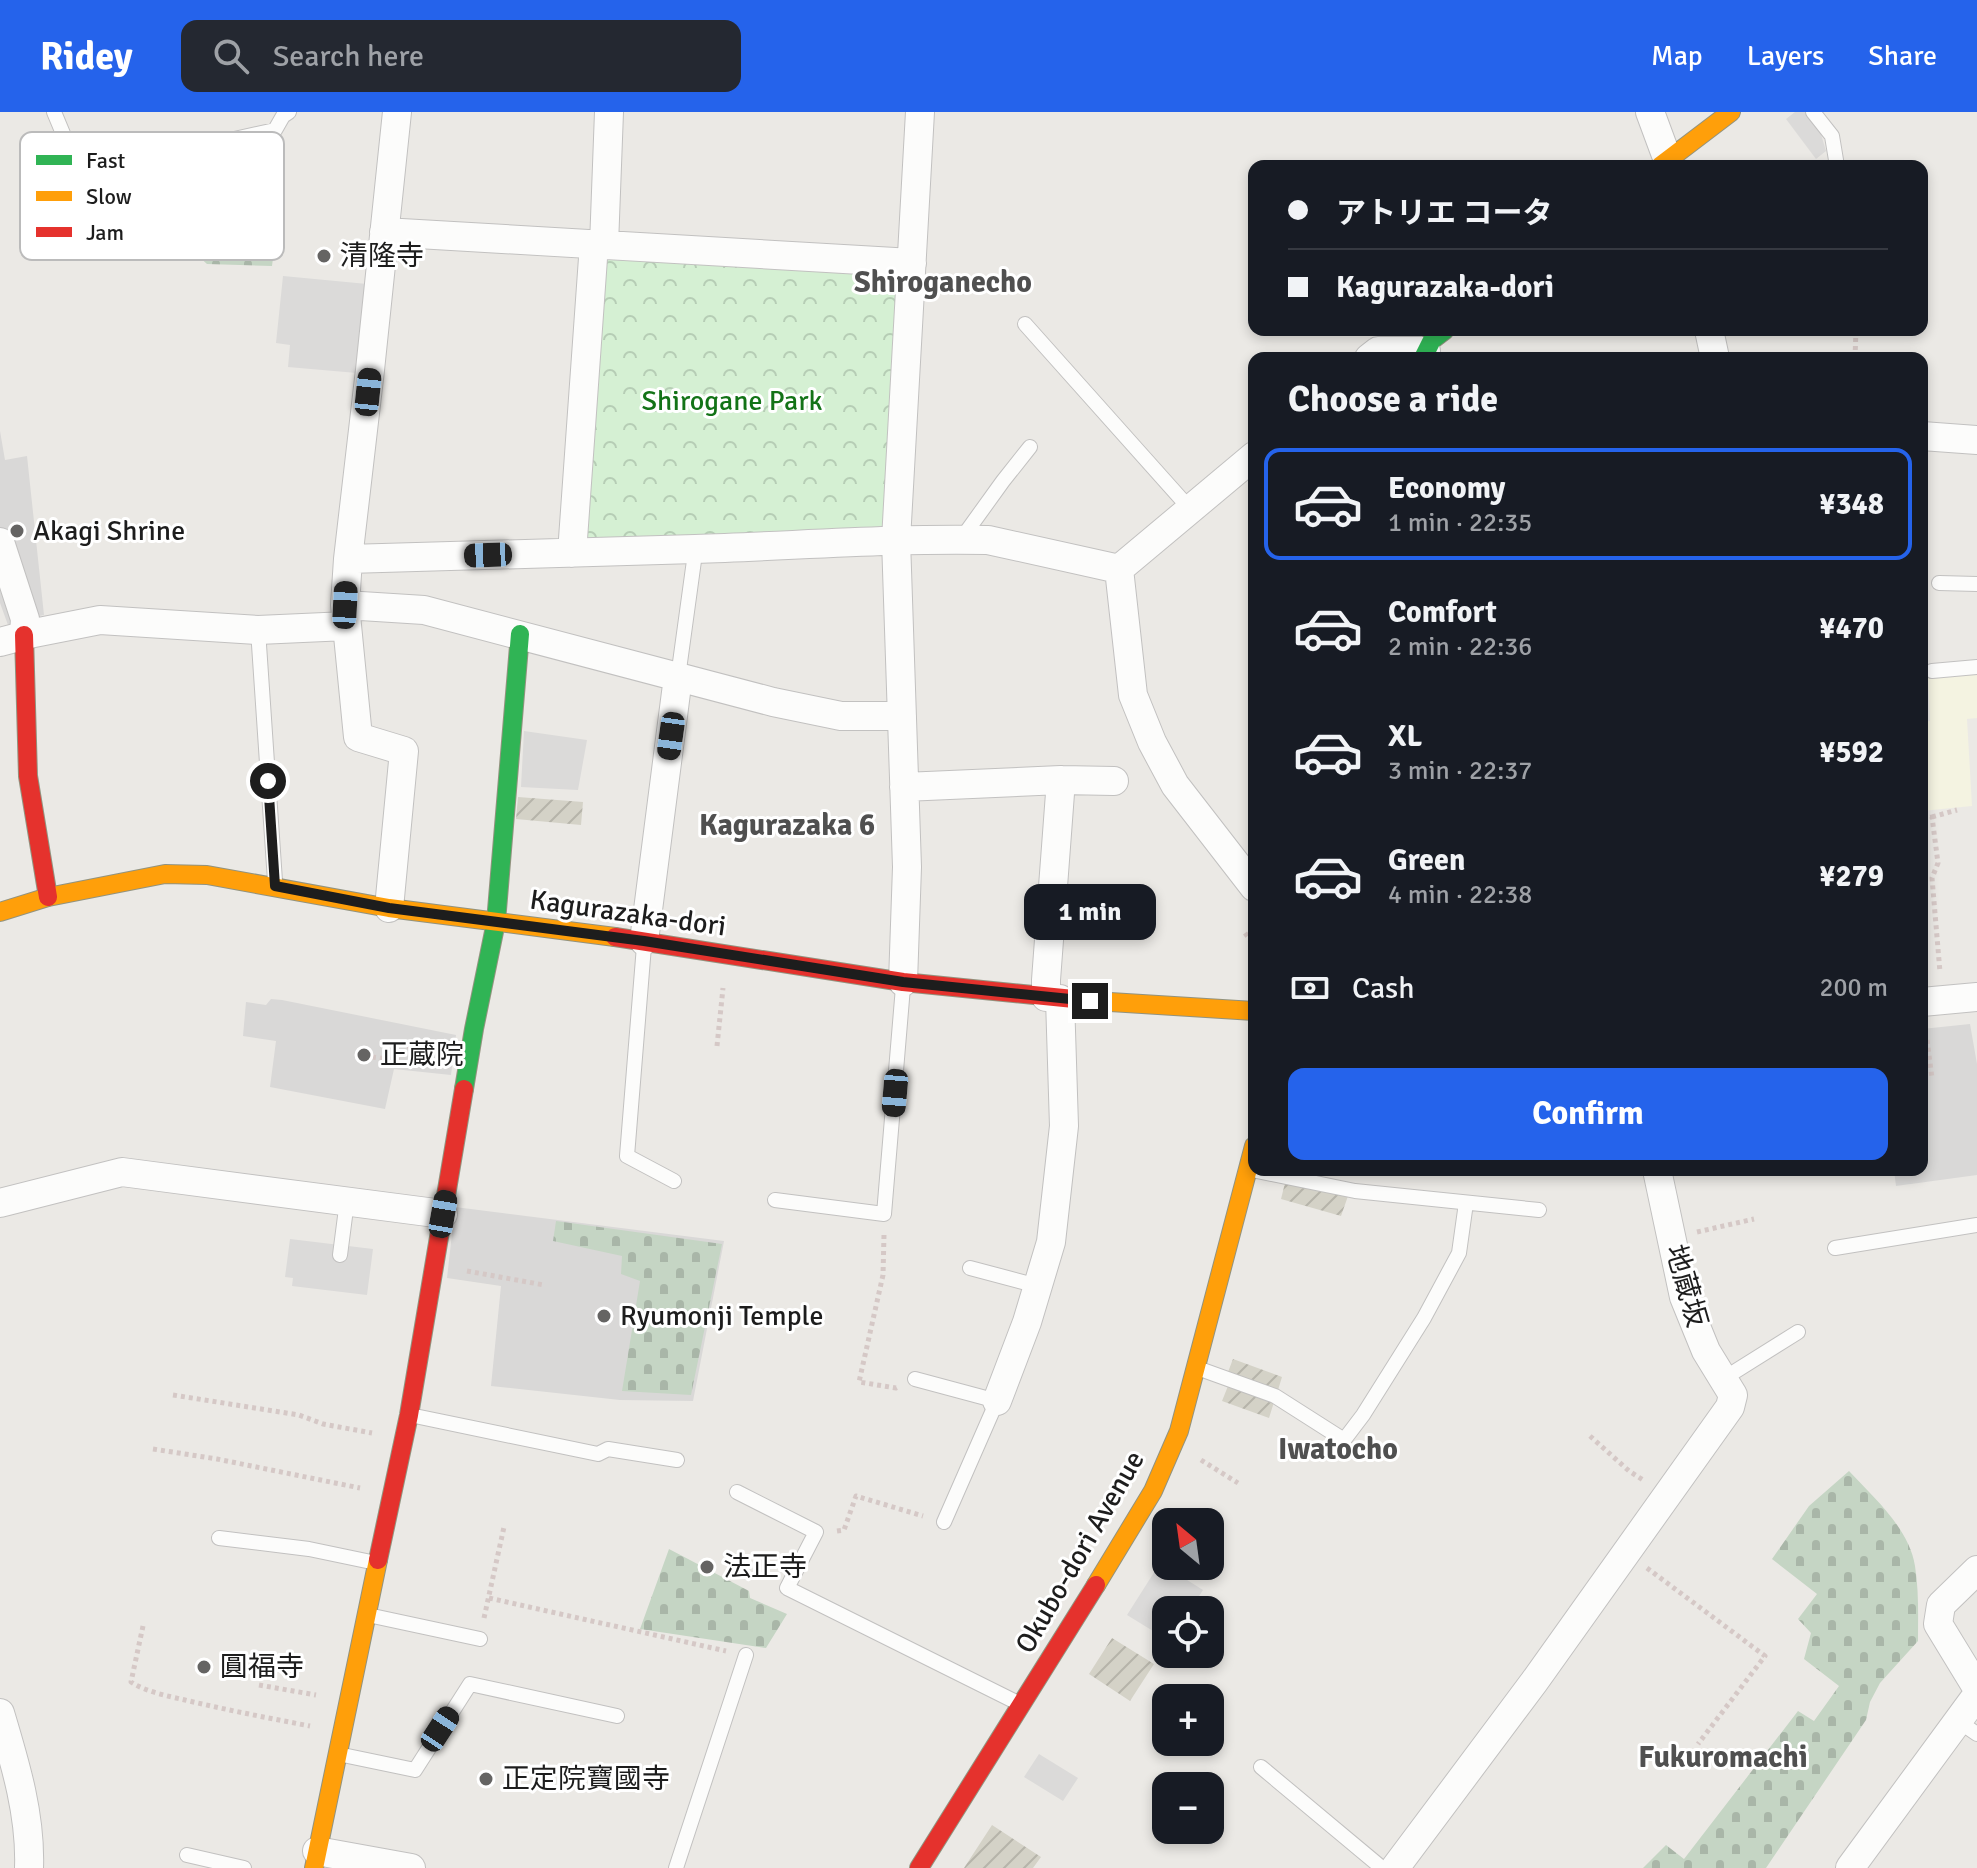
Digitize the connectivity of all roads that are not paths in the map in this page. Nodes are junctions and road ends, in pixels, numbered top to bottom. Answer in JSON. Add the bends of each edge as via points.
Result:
{"nodes":[{"id":1,"x":54,"y":112,"type":"edge"},
{"id":2,"x":289,"y":112,"type":"edge"},
{"id":3,"x":397,"y":112,"type":"edge"},
{"id":4,"x":609,"y":112,"type":"edge"},
{"id":5,"x":920,"y":112,"type":"edge"},
{"id":6,"x":1650,"y":112,"type":"edge"},
{"id":7,"x":1731,"y":112,"type":"edge"},
{"id":8,"x":1813,"y":112,"type":"edge"},
{"id":9,"x":62,"y":132,"type":"edge"},
{"id":10,"x":266,"y":132,"type":"edge"},
{"id":11,"x":1665,"y":160,"type":"edge"},
{"id":12,"x":1671,"y":160,"type":"edge"},
{"id":13,"x":1836,"y":160,"type":"edge"},
{"id":14,"x":384,"y":232,"type":"junction"},
{"id":15,"x":599,"y":244,"type":"junction"},
{"id":16,"x":912,"y":263,"type":"junction"},
{"id":17,"x":1025,"y":324,"type":"dead end"},
{"id":18,"x":1431,"y":346,"type":"edge"},
{"id":19,"x":1377,"y":352,"type":"edge"},
{"id":20,"x":1928,"y":436,"type":"edge"},
{"id":21,"x":1977,"y":440,"type":"edge"},
{"id":22,"x":1030,"y":447,"type":"dead end"},
{"id":23,"x":1248,"y":461,"type":"edge"},
{"id":24,"x":1191,"y":510,"type":"junction"},
{"id":25,"x":896,"y":540,"type":"junction"},
{"id":26,"x":967,"y":540,"type":"junction"},
{"id":27,"x":0,"y":542,"type":"edge"},
{"id":28,"x":697,"y":544,"type":"junction"},
{"id":29,"x":572,"y":553,"type":"junction"},
{"id":30,"x":348,"y":559,"type":"junction"},
{"id":31,"x":1119,"y":569,"type":"junction"},
{"id":32,"x":1939,"y":583,"type":"dead end"},
{"id":33,"x":1977,"y":584,"type":"edge"},
{"id":34,"x":346,"y":616,"type":"junction"},
{"id":35,"x":258,"y":630,"type":"junction"},
{"id":36,"x":520,"y":634,"type":"junction"},
{"id":37,"x":12,"y":639,"type":"edge"},
{"id":38,"x":1977,"y":667,"type":"edge"},
{"id":39,"x":1932,"y":671,"type":"dead end"},
{"id":40,"x":678,"y":677,"type":"junction"},
{"id":41,"x":902,"y":716,"type":"junction"},
{"id":42,"x":1061,"y":780,"type":"junction"},
{"id":43,"x":1114,"y":781,"type":"dead end"},
{"id":44,"x":904,"y":787,"type":"junction"},
{"id":45,"x":1248,"y":879,"type":"edge"},
{"id":46,"x":275,"y":886,"type":"junction"},
{"id":47,"x":48,"y":897,"type":"junction"},
{"id":48,"x":389,"y":908,"type":"junction"},
{"id":49,"x":0,"y":912,"type":"edge"},
{"id":50,"x":496,"y":922,"type":"junction"},
{"id":51,"x":644,"y":941,"type":"junction"},
{"id":52,"x":903,"y":982,"type":"junction"},
{"id":53,"x":1932,"y":992,"type":"edge"},
{"id":54,"x":1053,"y":998,"type":"junction"},
{"id":55,"x":1976,"y":1004,"type":"edge"},
{"id":56,"x":1248,"y":1011,"type":"edge"},
{"id":57,"x":1248,"y":1169,"type":"edge"},
{"id":58,"x":1282,"y":1176,"type":"edge"},
{"id":59,"x":1658,"y":1176,"type":"edge"},
{"id":60,"x":674,"y":1181,"type":"dead end"},
{"id":61,"x":775,"y":1200,"type":"dead end"},
{"id":62,"x":347,"y":1201,"type":"junction"},
{"id":63,"x":0,"y":1203,"type":"edge"},
{"id":64,"x":1466,"y":1203,"type":"junction"},
{"id":65,"x":1539,"y":1210,"type":"dead end"},
{"id":66,"x":443,"y":1214,"type":"junction"},
{"id":67,"x":1977,"y":1225,"type":"edge"},
{"id":68,"x":1835,"y":1248,"type":"dead end"},
{"id":69,"x":340,"y":1255,"type":"dead end"},
{"id":70,"x":970,"y":1268,"type":"dead end"},
{"id":71,"x":1038,"y":1286,"type":"junction"},
{"id":72,"x":1798,"y":1332,"type":"dead end"},
{"id":73,"x":1197,"y":1367,"type":"junction"},
{"id":74,"x":915,"y":1379,"type":"road end"},
{"id":75,"x":1728,"y":1387,"type":"junction"},
{"id":76,"x":997,"y":1401,"type":"junction"},
{"id":77,"x":409,"y":1415,"type":"junction"},
{"id":78,"x":677,"y":1460,"type":"dead end"},
{"id":79,"x":737,"y":1492,"type":"dead end"},
{"id":80,"x":944,"y":1522,"type":"road end"},
{"id":81,"x":219,"y":1538,"type":"dead end"},
{"id":82,"x":378,"y":1563,"type":"junction"},
{"id":83,"x":1977,"y":1570,"type":"edge"},
{"id":84,"x":367,"y":1615,"type":"junction"},
{"id":85,"x":480,"y":1639,"type":"road end"},
{"id":86,"x":746,"y":1655,"type":"road end"},
{"id":87,"x":1977,"y":1688,"type":"edge"},
{"id":88,"x":1977,"y":1695,"type":"edge"},
{"id":89,"x":1022,"y":1705,"type":"junction"},
{"id":90,"x":0,"y":1713,"type":"edge"},
{"id":91,"x":617,"y":1716,"type":"dead end"},
{"id":92,"x":1968,"y":1728,"type":"edge"},
{"id":93,"x":338,"y":1754,"type":"junction"},
{"id":94,"x":6,"y":1758,"type":"edge"},
{"id":95,"x":1261,"y":1767,"type":"dead end"},
{"id":96,"x":187,"y":1855,"type":"dead end"},
{"id":97,"x":316,"y":1859,"type":"edge"},
{"id":98,"x":1854,"y":1866,"type":"edge"},
{"id":99,"x":29,"y":1868,"type":"edge"},
{"id":100,"x":244,"y":1868,"type":"edge"},
{"id":101,"x":411,"y":1868,"type":"edge"},
{"id":102,"x":676,"y":1868,"type":"edge"},
{"id":103,"x":919,"y":1868,"type":"edge"},
{"id":104,"x":1382,"y":1868,"type":"edge"},
{"id":105,"x":1395,"y":1868,"type":"edge"}],
"edges":[{"from":1,"to":9,"type":"lane"},
{"from":2,"to":10,"type":"lane","via":[[275,130]]},
{"from":3,"to":14,"type":"street"},
{"from":4,"to":15,"type":"street"},
{"from":5,"to":16,"type":"street"},
{"from":6,"to":11,"type":"street"},
{"from":7,"to":12,"type":"main road"},
{"from":8,"to":13,"type":"lane","via":[[1832,136]]},
{"from":14,"to":15,"type":"street"},
{"from":14,"to":30,"type":"street"},
{"from":15,"to":16,"type":"street"},
{"from":15,"to":29,"type":"street"},
{"from":16,"to":25,"type":"street"},
{"from":17,"to":24,"type":"lane"},
{"from":18,"to":19,"type":"street"},
{"from":20,"to":21,"type":"street"},
{"from":22,"to":26,"type":"lane","via":[[967,531]]},
{"from":23,"to":24,"type":"street"},
{"from":24,"to":31,"type":"street"},
{"from":25,"to":26,"type":"street"},
{"from":25,"to":28,"type":"street"},
{"from":25,"to":41,"type":"street"},
{"from":26,"to":31,"type":"street"},
{"from":27,"to":37,"type":"street","via":[[25,619]]},
{"from":28,"to":29,"type":"street"},
{"from":28,"to":40,"type":"lane"},
{"from":29,"to":30,"type":"street"},
{"from":30,"to":34,"type":"street"},
{"from":31,"to":45,"type":"street","via":[[1133,695],[1152,742],[1175,785]]},
{"from":32,"to":33,"type":"lane"},
{"from":34,"to":35,"type":"street"},
{"from":34,"to":36,"type":"street","via":[[424,610]]},
{"from":34,"to":48,"type":"street","via":[[358,737],[404,751]]},
{"from":35,"to":37,"type":"street","via":[[100,620]]},
{"from":35,"to":46,"type":"lane"},
{"from":36,"to":40,"type":"street"},
{"from":36,"to":50,"type":"main road"},
{"from":37,"to":47,"type":"main road"},
{"from":38,"to":39,"type":"lane"},
{"from":40,"to":41,"type":"street","via":[[841,716]]},
{"from":40,"to":51,"type":"street"},
{"from":41,"to":44,"type":"street"},
{"from":42,"to":43,"type":"street"},
{"from":42,"to":44,"type":"street"},
{"from":42,"to":54,"type":"street"},
{"from":44,"to":52,"type":"street"},
{"from":46,"to":47,"type":"main road","name":"Kagurazaka-dori","via":[[165,874]]},
{"from":46,"to":48,"type":"main road","name":"Kagurazaka-dori"},
{"from":47,"to":49,"type":"main road","name":"Kagurazaka-dori"},
{"from":48,"to":50,"type":"main road","name":"Kagurazaka-dori"},
{"from":50,"to":51,"type":"main road","name":"Kagurazaka-dori"},
{"from":50,"to":66,"type":"main road"},
{"from":51,"to":52,"type":"main road","name":"Kagurazaka-dori"},
{"from":51,"to":60,"type":"lane","via":[[627,1156]]},
{"from":52,"to":54,"type":"main road","name":"Kagurazaka-dori"},
{"from":52,"to":61,"type":"lane","via":[[884,1214]]},
{"from":53,"to":55,"type":"street"},
{"from":54,"to":56,"type":"main road","name":"Kagurazaka-dori"},
{"from":54,"to":71,"type":"street","via":[[1064,1126],[1051,1242]]},
{"from":57,"to":73,"type":"main road","name":"Okubo-dori Avenue"},
{"from":58,"to":64,"type":"lane","via":[[1355,1191]]},
{"from":59,"to":75,"type":"street","name":"地蔵坂","via":[[1684,1297]]},
{"from":62,"to":63,"type":"street","via":[[122,1172]]},
{"from":62,"to":66,"type":"street"},
{"from":62,"to":69,"type":"lane"},
{"from":64,"to":65,"type":"lane"},
{"from":64,"to":73,"type":"lane","via":[[1459,1253],[1424,1318],[1344,1440],[1275,1396]]},
{"from":66,"to":77,"type":"main road"},
{"from":67,"to":68,"type":"lane"},
{"from":70,"to":71,"type":"lane"},
{"from":71,"to":76,"type":"street"},
{"from":72,"to":75,"type":"lane"},
{"from":73,"to":89,"type":"main road","name":"Okubo-dori Avenue","via":[[1179,1431],[1153,1491]]},
{"from":74,"to":76,"type":"lane"},
{"from":75,"to":105,"type":"street","via":[[1730,1407]]},
{"from":76,"to":80,"type":"lane"},
{"from":77,"to":78,"type":"lane","via":[[598,1454],[608,1449]]},
{"from":77,"to":82,"type":"main road"},
{"from":79,"to":89,"type":"lane","via":[[816,1532],[787,1588]]},
{"from":81,"to":82,"type":"lane"},
{"from":82,"to":84,"type":"main road"},
{"from":83,"to":87,"type":"street","via":[[1941,1605],[1938,1624]]},
{"from":84,"to":85,"type":"lane"},
{"from":84,"to":93,"type":"main road"},
{"from":86,"to":102,"type":"lane"},
{"from":88,"to":92,"type":"street"},
{"from":89,"to":103,"type":"main road","name":"Okubo-dori Avenue"},
{"from":90,"to":94,"type":"street"},
{"from":91,"to":93,"type":"lane","via":[[470,1684],[415,1770]]},
{"from":92,"to":98,"type":"street"},
{"from":93,"to":97,"type":"main road"},
{"from":94,"to":99,"type":"street","via":[[23,1799]]},
{"from":95,"to":104,"type":"lane"},
{"from":96,"to":100,"type":"lane"},
{"from":97,"to":101,"type":"street"}]}
